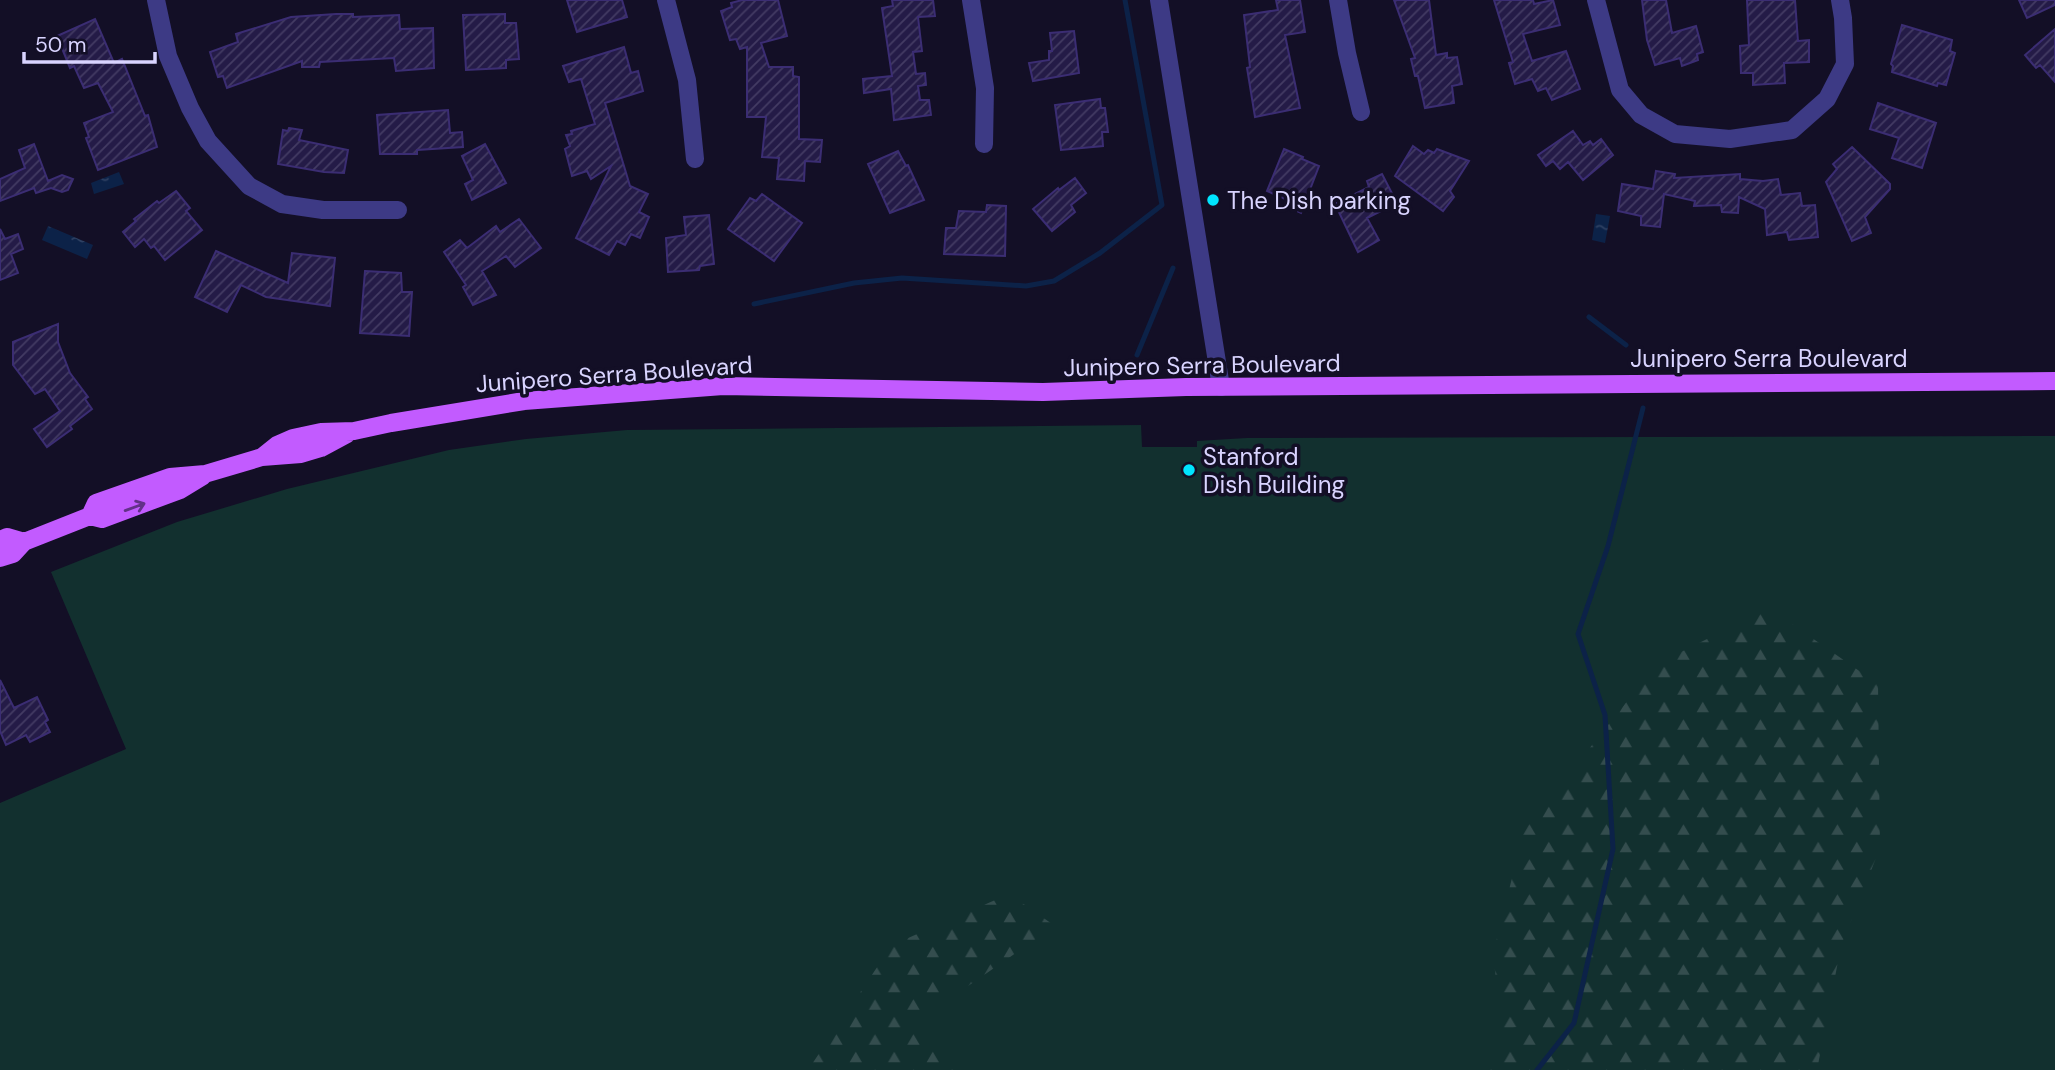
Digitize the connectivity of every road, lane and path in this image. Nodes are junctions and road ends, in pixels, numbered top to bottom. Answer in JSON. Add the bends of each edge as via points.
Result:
{"nodes":[{"id":1,"x":158,"y":0,"type":"edge"},
{"id":2,"x":666,"y":0,"type":"edge"},
{"id":3,"x":971,"y":0,"type":"edge"},
{"id":4,"x":1159,"y":0,"type":"edge"},
{"id":5,"x":1338,"y":0,"type":"edge"},
{"id":6,"x":1596,"y":0,"type":"edge"},
{"id":7,"x":1840,"y":0,"type":"edge"},
{"id":8,"x":1362,"y":112,"type":"dead end"},
{"id":9,"x":984,"y":144,"type":"dead end"},
{"id":10,"x":695,"y":159,"type":"dead end"},
{"id":11,"x":398,"y":210,"type":"dead end"},
{"id":12,"x":2055,"y":381,"type":"edge"},
{"id":13,"x":1221,"y":387,"type":"junction"},
{"id":14,"x":0,"y":540,"type":"edge"},
{"id":15,"x":24,"y":542,"type":"junction"},
{"id":16,"x":0,"y":558,"type":"edge"}],
"edges":[{"from":1,"to":11,"type":"street","via":[[168,56],[190,108],[208,141],[249,186],[282,204],[323,210]]},
{"from":2,"to":10,"type":"street","via":[[687,80]]},
{"from":3,"to":9,"type":"street","via":[[985,88]]},
{"from":4,"to":13,"type":"street"},
{"from":5,"to":8,"type":"street"},
{"from":6,"to":7,"type":"street","via":[[1620,90],[1641,115],[1675,134],[1730,139],[1792,130],[1827,99],[1845,64]]},
{"from":12,"to":13,"type":"main road","name":"Junipero Serra Boulevard"},
{"from":13,"to":15,"type":"main road","name":"Junipero Serra Boulevard","via":[[1043,392],[723,386],[524,401],[354,431],[302,454],[262,457],[205,474],[180,491],[102,519],[90,516]]},
{"from":14,"to":15,"type":"main road","name":"Junipero Serra Boulevard","via":[[7,537]]},
{"from":15,"to":16,"type":"main road","name":"Junipero Serra Boulevard","via":[[13,554]]}]}
